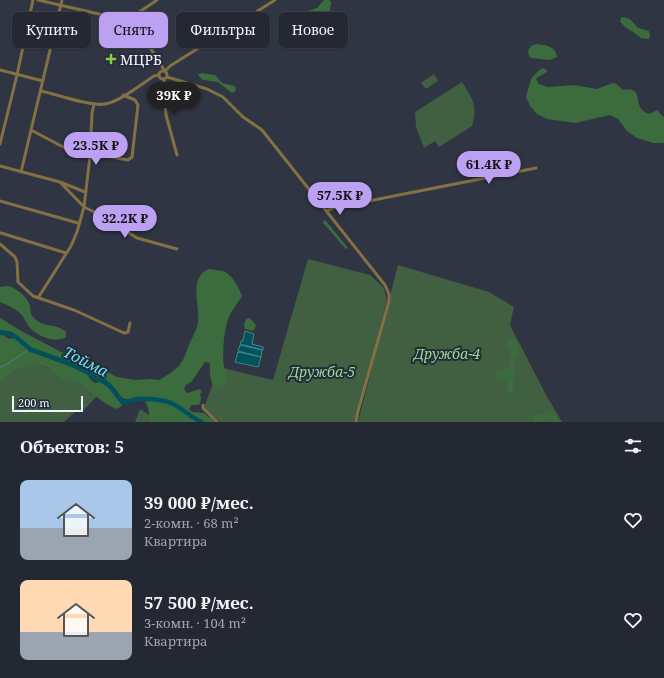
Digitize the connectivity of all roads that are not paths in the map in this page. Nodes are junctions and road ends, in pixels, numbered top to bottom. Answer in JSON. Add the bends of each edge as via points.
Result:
{"nodes":[{"id":1,"x":33,"y":0,"type":"edge"},
{"id":2,"x":38,"y":0,"type":"edge"},
{"id":3,"x":62,"y":0,"type":"edge"},
{"id":4,"x":157,"y":0,"type":"edge"},
{"id":5,"x":275,"y":0,"type":"edge"},
{"id":6,"x":270,"y":1,"type":"edge"},
{"id":7,"x":61,"y":5,"type":"junction"},
{"id":8,"x":139,"y":12,"type":"edge"},
{"id":9,"x":99,"y":14,"type":"edge"},
{"id":10,"x":150,"y":48,"type":"edge"},
{"id":11,"x":0,"y":70,"type":"edge"},
{"id":12,"x":164,"y":71,"type":"junction"},
{"id":13,"x":17,"y":75,"type":"junction"},
{"id":14,"x":159,"y":75,"type":"junction"},
{"id":15,"x":165,"y":78,"type":"junction"},
{"id":16,"x":43,"y":82,"type":"junction"},
{"id":17,"x":41,"y":91,"type":"junction"},
{"id":18,"x":123,"y":95,"type":"junction"},
{"id":19,"x":94,"y":104,"type":"junction"},
{"id":20,"x":31,"y":130,"type":"junction"},
{"id":21,"x":0,"y":144,"type":"edge"},
{"id":22,"x":90,"y":154,"type":"junction"},
{"id":23,"x":177,"y":155,"type":"dead end"},
{"id":24,"x":0,"y":166,"type":"edge"},
{"id":25,"x":536,"y":168,"type":"dead end"},
{"id":26,"x":21,"y":172,"type":"junction"},
{"id":27,"x":60,"y":182,"type":"junction"},
{"id":28,"x":85,"y":192,"type":"junction"},
{"id":29,"x":0,"y":201,"type":"edge"},
{"id":30,"x":84,"y":207,"type":"junction"},
{"id":31,"x":326,"y":211,"type":"junction"},
{"id":32,"x":78,"y":223,"type":"junction"},
{"id":33,"x":0,"y":233,"type":"edge"},
{"id":34,"x":0,"y":244,"type":"edge"},
{"id":35,"x":177,"y":249,"type":"dead end"},
{"id":36,"x":66,"y":253,"type":"junction"},
{"id":37,"x":38,"y":298,"type":"junction"},
{"id":38,"x":130,"y":323,"type":"dead end"},
{"id":39,"x":203,"y":405,"type":"dead end"},
{"id":40,"x":217,"y":422,"type":"edge"},
{"id":41,"x":356,"y":422,"type":"edge"}],
"edges":[{"from":1,"to":13,"type":"street"},
{"from":2,"to":7,"type":"street"},
{"from":3,"to":7,"type":"street"},
{"from":4,"to":8,"type":"street"},
{"from":5,"to":6,"type":"street"},
{"from":6,"to":12,"type":"street"},
{"from":7,"to":9,"type":"street"},
{"from":7,"to":16,"type":"street"},
{"from":10,"to":12,"type":"street"},
{"from":11,"to":13,"type":"street"},
{"from":12,"to":14,"type":"street"},
{"from":12,"to":15,"type":"street","via":[[167,74]]},
{"from":13,"to":16,"type":"street"},
{"from":13,"to":21,"type":"street"},
{"from":14,"to":15,"type":"street"},
{"from":14,"to":18,"type":"street"},
{"from":15,"to":23,"type":"street","via":[[164,103]]},
{"from":15,"to":31,"type":"street","via":[[207,89],[227,99],[243,117],[262,130]]},
{"from":16,"to":17,"type":"street"},
{"from":17,"to":19,"type":"street"},
{"from":17,"to":20,"type":"street"},
{"from":18,"to":19,"type":"street","via":[[108,103]]},
{"from":18,"to":22,"type":"street","via":[[138,104],[132,157],[124,160]]},
{"from":19,"to":22,"type":"street"},
{"from":20,"to":22,"type":"street","via":[[67,149]]},
{"from":20,"to":26,"type":"street"},
{"from":22,"to":28,"type":"street"},
{"from":24,"to":26,"type":"street"},
{"from":25,"to":31,"type":"street"},
{"from":26,"to":27,"type":"street"},
{"from":27,"to":28,"type":"street"},
{"from":27,"to":30,"type":"street"},
{"from":28,"to":30,"type":"street"},
{"from":29,"to":32,"type":"street"},
{"from":30,"to":32,"type":"street"},
{"from":30,"to":35,"type":"street","via":[[113,221],[137,238]]},
{"from":31,"to":41,"type":"street","via":[[380,277],[389,294]]},
{"from":32,"to":36,"type":"street","via":[[71,246]]},
{"from":33,"to":36,"type":"street"},
{"from":34,"to":37,"type":"street","via":[[15,257],[18,282]]},
{"from":36,"to":37,"type":"street"},
{"from":37,"to":38,"type":"street","via":[[74,310],[124,333],[128,332]]},
{"from":39,"to":40,"type":"street"}]}
